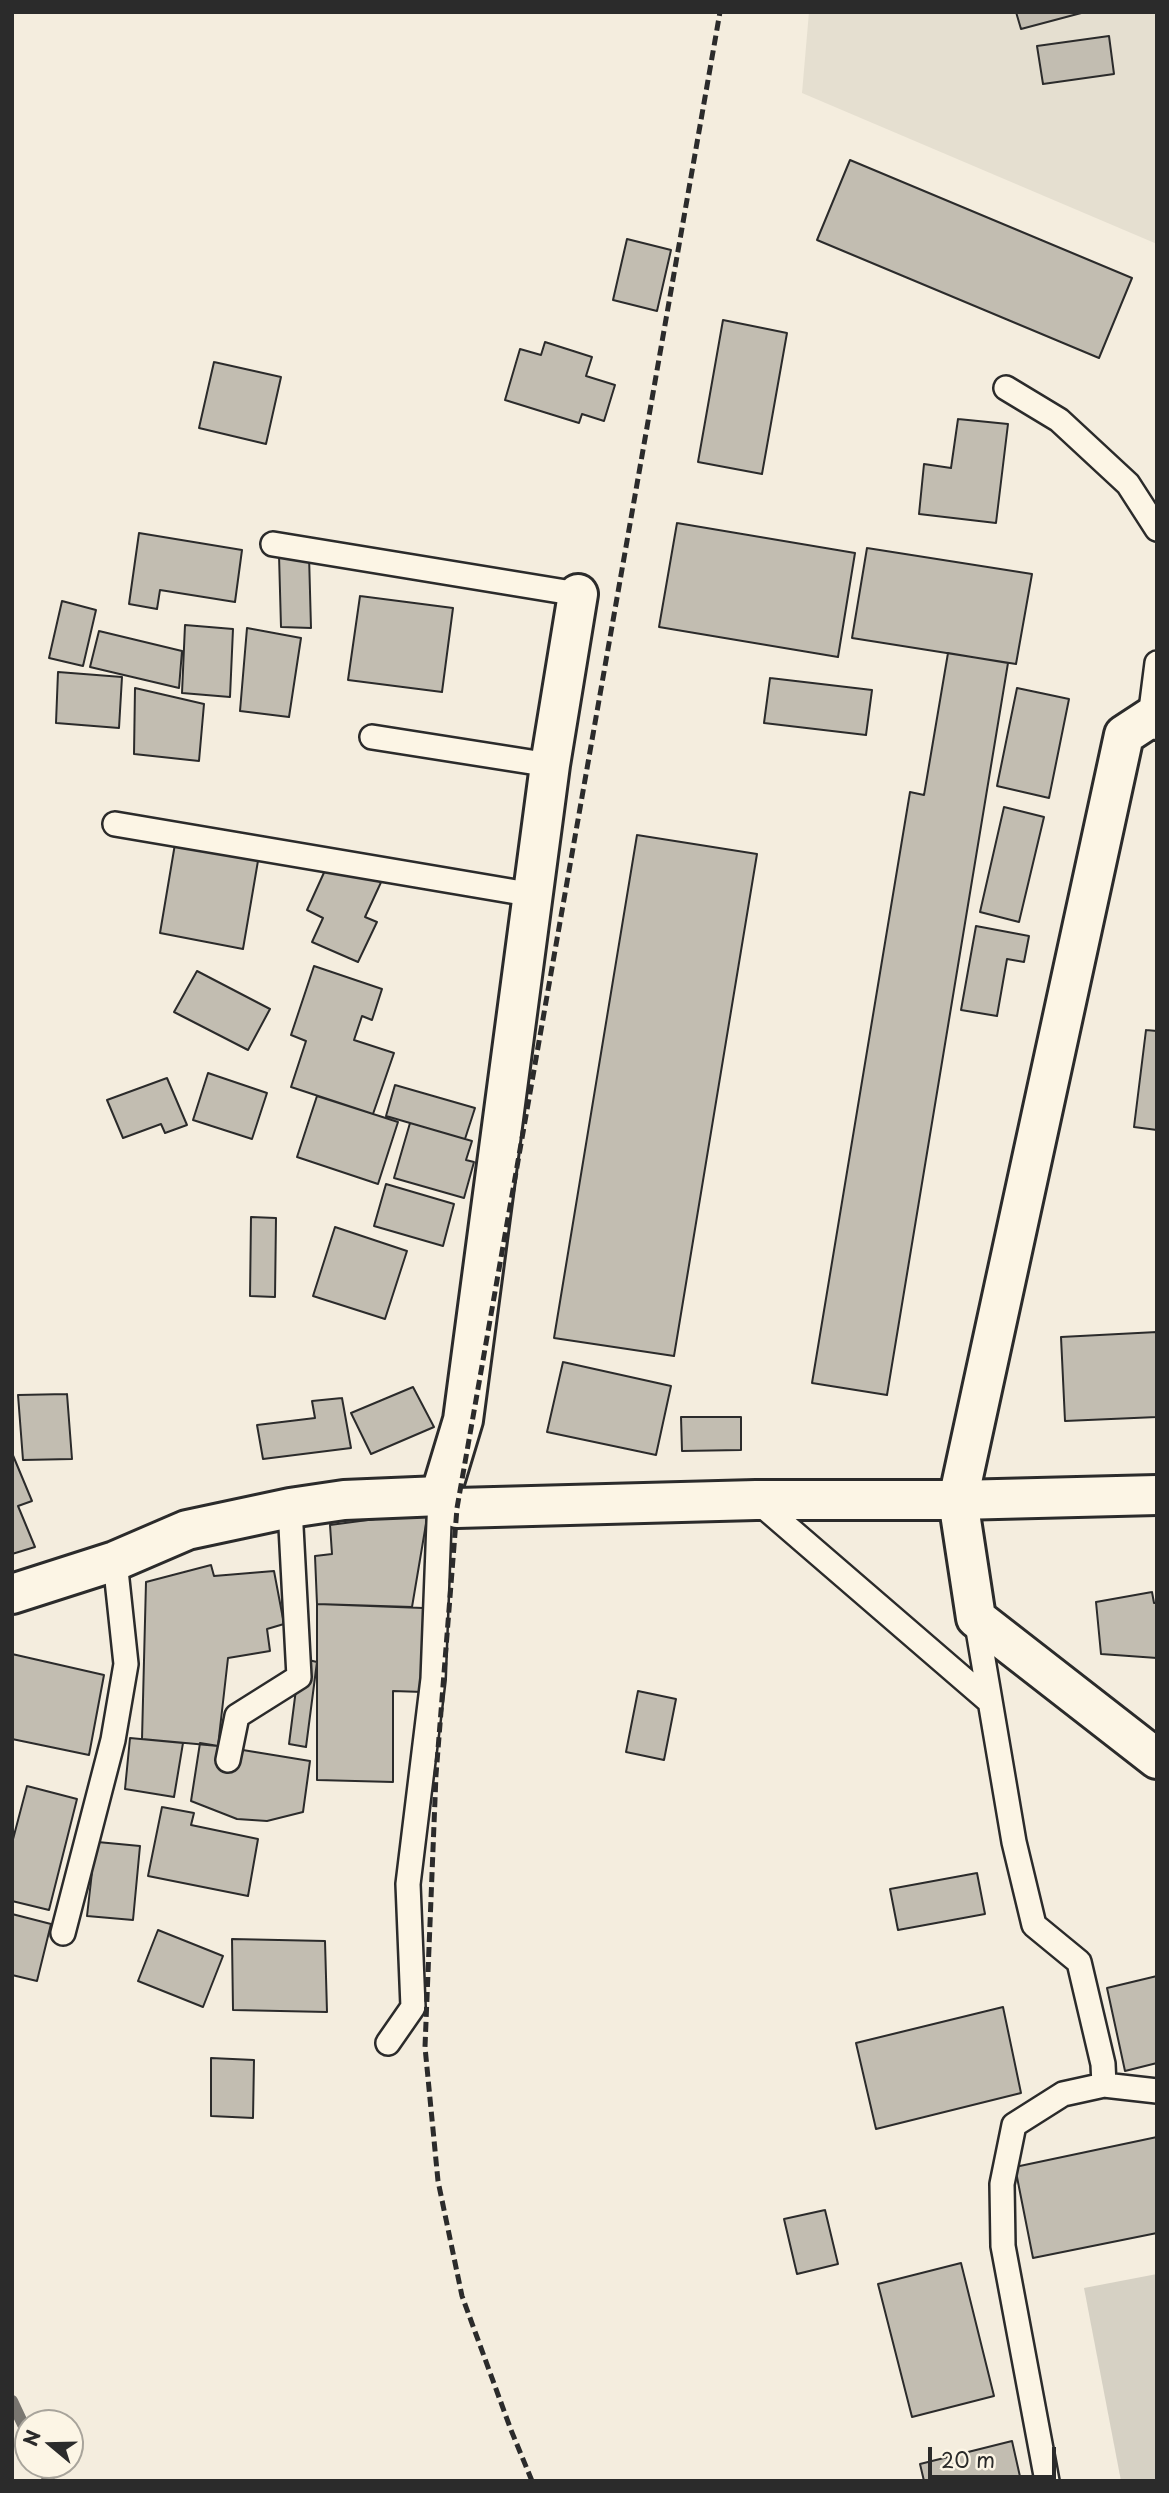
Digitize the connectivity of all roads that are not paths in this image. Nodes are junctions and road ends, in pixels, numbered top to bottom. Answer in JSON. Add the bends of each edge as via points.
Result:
{"nodes":[{"id":1,"x":1006,"y":388,"type":"dead end"},
{"id":2,"x":1157,"y":529,"type":"edge"},
{"id":3,"x":273,"y":544,"type":"dead end"},
{"id":4,"x":578,"y":594,"type":"joint"},
{"id":5,"x":1157,"y":663,"type":"edge"},
{"id":6,"x":1154,"y":719,"type":"edge"},
{"id":7,"x":372,"y":737,"type":"dead end"},
{"id":8,"x":550,"y":765,"type":"junction"},
{"id":9,"x":116,"y":824,"type":"dead end"},
{"id":10,"x":534,"y":895,"type":"junction"},
{"id":11,"x":1157,"y":1495,"type":"edge"},
{"id":12,"x":440,"y":1496,"type":"junction"},
{"id":13,"x":756,"y":1500,"type":"junction"},
{"id":14,"x":958,"y":1500,"type":"junction"},
{"id":15,"x":290,"y":1508,"type":"junction"},
{"id":16,"x":115,"y":1561,"type":"junction"},
{"id":17,"x":12,"y":1594,"type":"edge"},
{"id":18,"x":976,"y":1618,"type":"junction"},
{"id":19,"x":989,"y":1700,"type":"junction"},
{"id":20,"x":1157,"y":1759,"type":"edge"},
{"id":21,"x":228,"y":1760,"type":"dead end"},
{"id":22,"x":63,"y":1933,"type":"dead end"},
{"id":23,"x":387,"y":2043,"type":"dead end"},
{"id":24,"x":1104,"y":2085,"type":"junction"},
{"id":25,"x":1157,"y":2091,"type":"edge"},
{"id":26,"x":1047,"y":2481,"type":"edge"}],
"edges":[{"from":1,"to":2,"type":"lane","via":[[1059,420],[1128,484]]},
{"from":3,"to":4,"type":"lane"},
{"from":4,"to":8,"type":"street"},
{"from":5,"to":6,"type":"lane"},
{"from":6,"to":14,"type":"street","via":[[1124,735]]},
{"from":7,"to":8,"type":"lane"},
{"from":8,"to":10,"type":"street"},
{"from":9,"to":10,"type":"lane"},
{"from":10,"to":12,"type":"street","via":[[463,1420]]},
{"from":11,"to":14,"type":"street"},
{"from":12,"to":13,"type":"street","via":[[457,1508]]},
{"from":12,"to":15,"type":"street","via":[[344,1500]]},
{"from":12,"to":23,"type":"lane","via":[[433,1678],[408,1884],[412,2007]]},
{"from":13,"to":14,"type":"street"},
{"from":13,"to":19,"type":"lane"},
{"from":14,"to":18,"type":"street"},
{"from":15,"to":16,"type":"street","via":[[187,1530]]},
{"from":15,"to":21,"type":"lane","via":[[299,1677],[237,1716]]},
{"from":16,"to":17,"type":"street"},
{"from":16,"to":22,"type":"lane","via":[[126,1664],[113,1740]]},
{"from":18,"to":19,"type":"lane"},
{"from":18,"to":20,"type":"street"},
{"from":19,"to":24,"type":"lane","via":[[1034,1925],[1079,1962]]},
{"from":24,"to":25,"type":"lane"},
{"from":24,"to":26,"type":"lane","via":[[1063,2094],[1014,2125],[1002,2184],[1003,2246]]}]}
